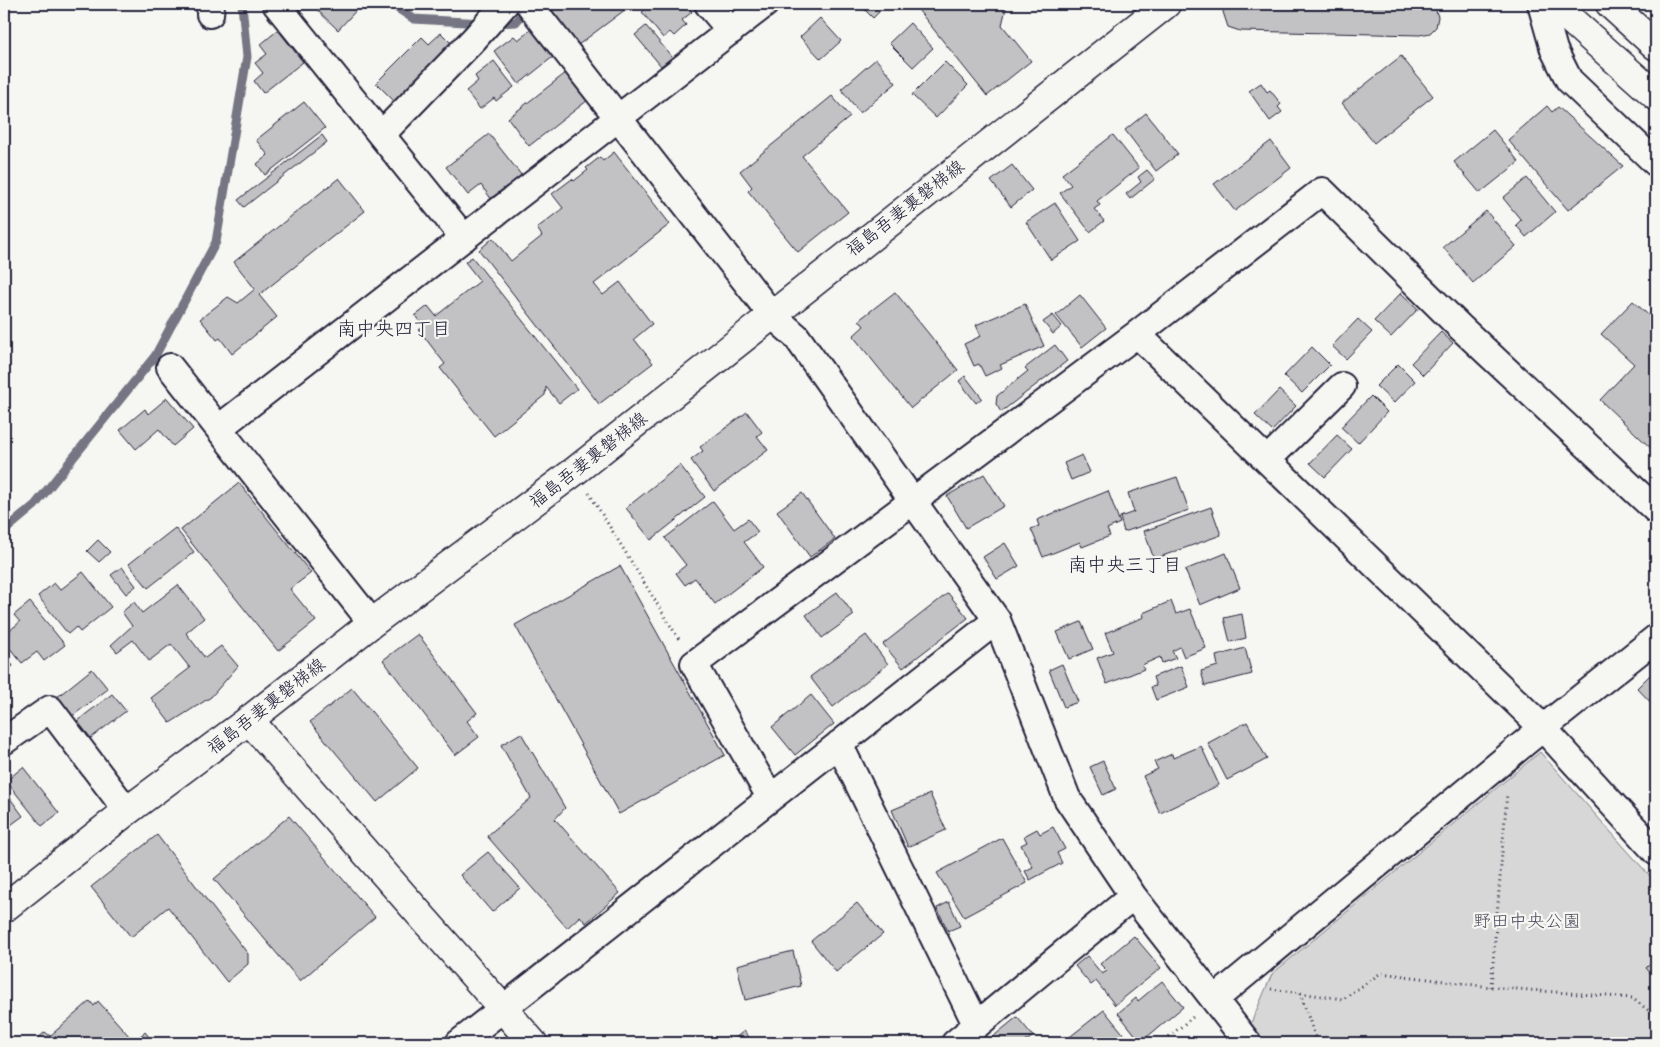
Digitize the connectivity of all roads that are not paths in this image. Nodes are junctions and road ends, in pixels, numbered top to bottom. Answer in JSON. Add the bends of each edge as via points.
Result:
{"nodes":[{"id":1,"x":276,"y":4,"type":"edge"},
{"id":2,"x":708,"y":4,"type":"edge"},
{"id":3,"x":765,"y":4,"type":"edge"},
{"id":4,"x":1166,"y":4,"type":"edge"},
{"id":5,"x":1541,"y":4,"type":"edge"},
{"id":6,"x":1553,"y":4,"type":"edge"},
{"id":7,"x":1610,"y":4,"type":"edge"},
{"id":8,"x":532,"y":7,"type":"edge"},
{"id":9,"x":501,"y":9,"type":"edge"},
{"id":10,"x":730,"y":31,"type":"junction"},
{"id":11,"x":1656,"y":46,"type":"edge"},
{"id":12,"x":1656,"y":96,"type":"edge"},
{"id":13,"x":617,"y":119,"type":"junction"},
{"id":14,"x":381,"y":135,"type":"junction"},
{"id":15,"x":1656,"y":164,"type":"edge"},
{"id":16,"x":464,"y":238,"type":"junction"},
{"id":17,"x":772,"y":315,"type":"junction"},
{"id":18,"x":1137,"y":334,"type":"junction"},
{"id":19,"x":170,"y":367,"type":"dead end"},
{"id":20,"x":1342,"y":386,"type":"dead end"},
{"id":21,"x":219,"y":428,"type":"junction"},
{"id":22,"x":1267,"y":460,"type":"junction"},
{"id":23,"x":913,"y":502,"type":"junction"},
{"id":24,"x":1656,"y":510,"type":"edge"},
{"id":25,"x":997,"y":620,"type":"junction"},
{"id":26,"x":372,"y":622,"type":"junction"},
{"id":27,"x":1656,"y":638,"type":"edge"},
{"id":28,"x":249,"y":720,"type":"junction"},
{"id":29,"x":1543,"y":728,"type":"junction"},
{"id":30,"x":4,"y":741,"type":"edge"},
{"id":31,"x":839,"y":744,"type":"junction"},
{"id":32,"x":770,"y":797,"type":"junction"},
{"id":33,"x":127,"y":811,"type":"junction"},
{"id":34,"x":1656,"y":852,"type":"edge"},
{"id":35,"x":1133,"y":896,"type":"junction"},
{"id":36,"x":4,"y":908,"type":"edge"},
{"id":37,"x":1215,"y":999,"type":"junction"},
{"id":38,"x":504,"y":1010,"type":"junction"},
{"id":39,"x":976,"y":1024,"type":"junction"},
{"id":40,"x":459,"y":1043,"type":"edge"},
{"id":41,"x":533,"y":1043,"type":"edge"},
{"id":42,"x":955,"y":1043,"type":"edge"},
{"id":43,"x":1248,"y":1043,"type":"edge"}],
"edges":[{"from":1,"to":14,"type":"street"},
{"from":2,"to":10,"type":"street"},
{"from":3,"to":10,"type":"street"},
{"from":4,"to":17,"type":"main road","name":"福島吾妻裏磐梯線"},
{"from":5,"to":15,"type":"street","via":[[1554,50],[1569,80]]},
{"from":6,"to":12,"type":"main road"},
{"from":7,"to":11,"type":"main road"},
{"from":8,"to":13,"type":"street"},
{"from":9,"to":14,"type":"street"},
{"from":10,"to":13,"type":"street"},
{"from":13,"to":16,"type":"street"},
{"from":13,"to":17,"type":"street"},
{"from":14,"to":16,"type":"street"},
{"from":16,"to":21,"type":"street"},
{"from":17,"to":23,"type":"street","via":[[796,336]]},
{"from":17,"to":26,"type":"main road","name":"福島吾妻裏磐梯線","via":[[575,471]]},
{"from":18,"to":22,"type":"street"},
{"from":18,"to":23,"type":"street"},
{"from":18,"to":24,"type":"street","via":[[1322,191],[1460,327]]},
{"from":19,"to":21,"type":"street"},
{"from":20,"to":22,"type":"street"},
{"from":21,"to":26,"type":"street"},
{"from":22,"to":29,"type":"street"},
{"from":23,"to":25,"type":"street"},
{"from":23,"to":32,"type":"street","via":[[694,664]]},
{"from":25,"to":31,"type":"street"},
{"from":25,"to":35,"type":"street","via":[[1067,798]]},
{"from":26,"to":28,"type":"main road","name":"福島吾妻裏磐梯線"},
{"from":27,"to":29,"type":"street"},
{"from":28,"to":33,"type":"main road","name":"福島吾妻裏磐梯線"},
{"from":28,"to":38,"type":"main road"},
{"from":29,"to":34,"type":"street"},
{"from":29,"to":37,"type":"street"},
{"from":30,"to":33,"type":"street","via":[[50,709]]},
{"from":31,"to":32,"type":"street"},
{"from":31,"to":39,"type":"street"},
{"from":32,"to":38,"type":"street"},
{"from":33,"to":36,"type":"main road","name":"福島吾妻裏磐梯線"},
{"from":35,"to":37,"type":"street"},
{"from":35,"to":39,"type":"street"},
{"from":37,"to":43,"type":"street"},
{"from":38,"to":40,"type":"street"},
{"from":38,"to":41,"type":"main road"},
{"from":39,"to":42,"type":"street"}]}
